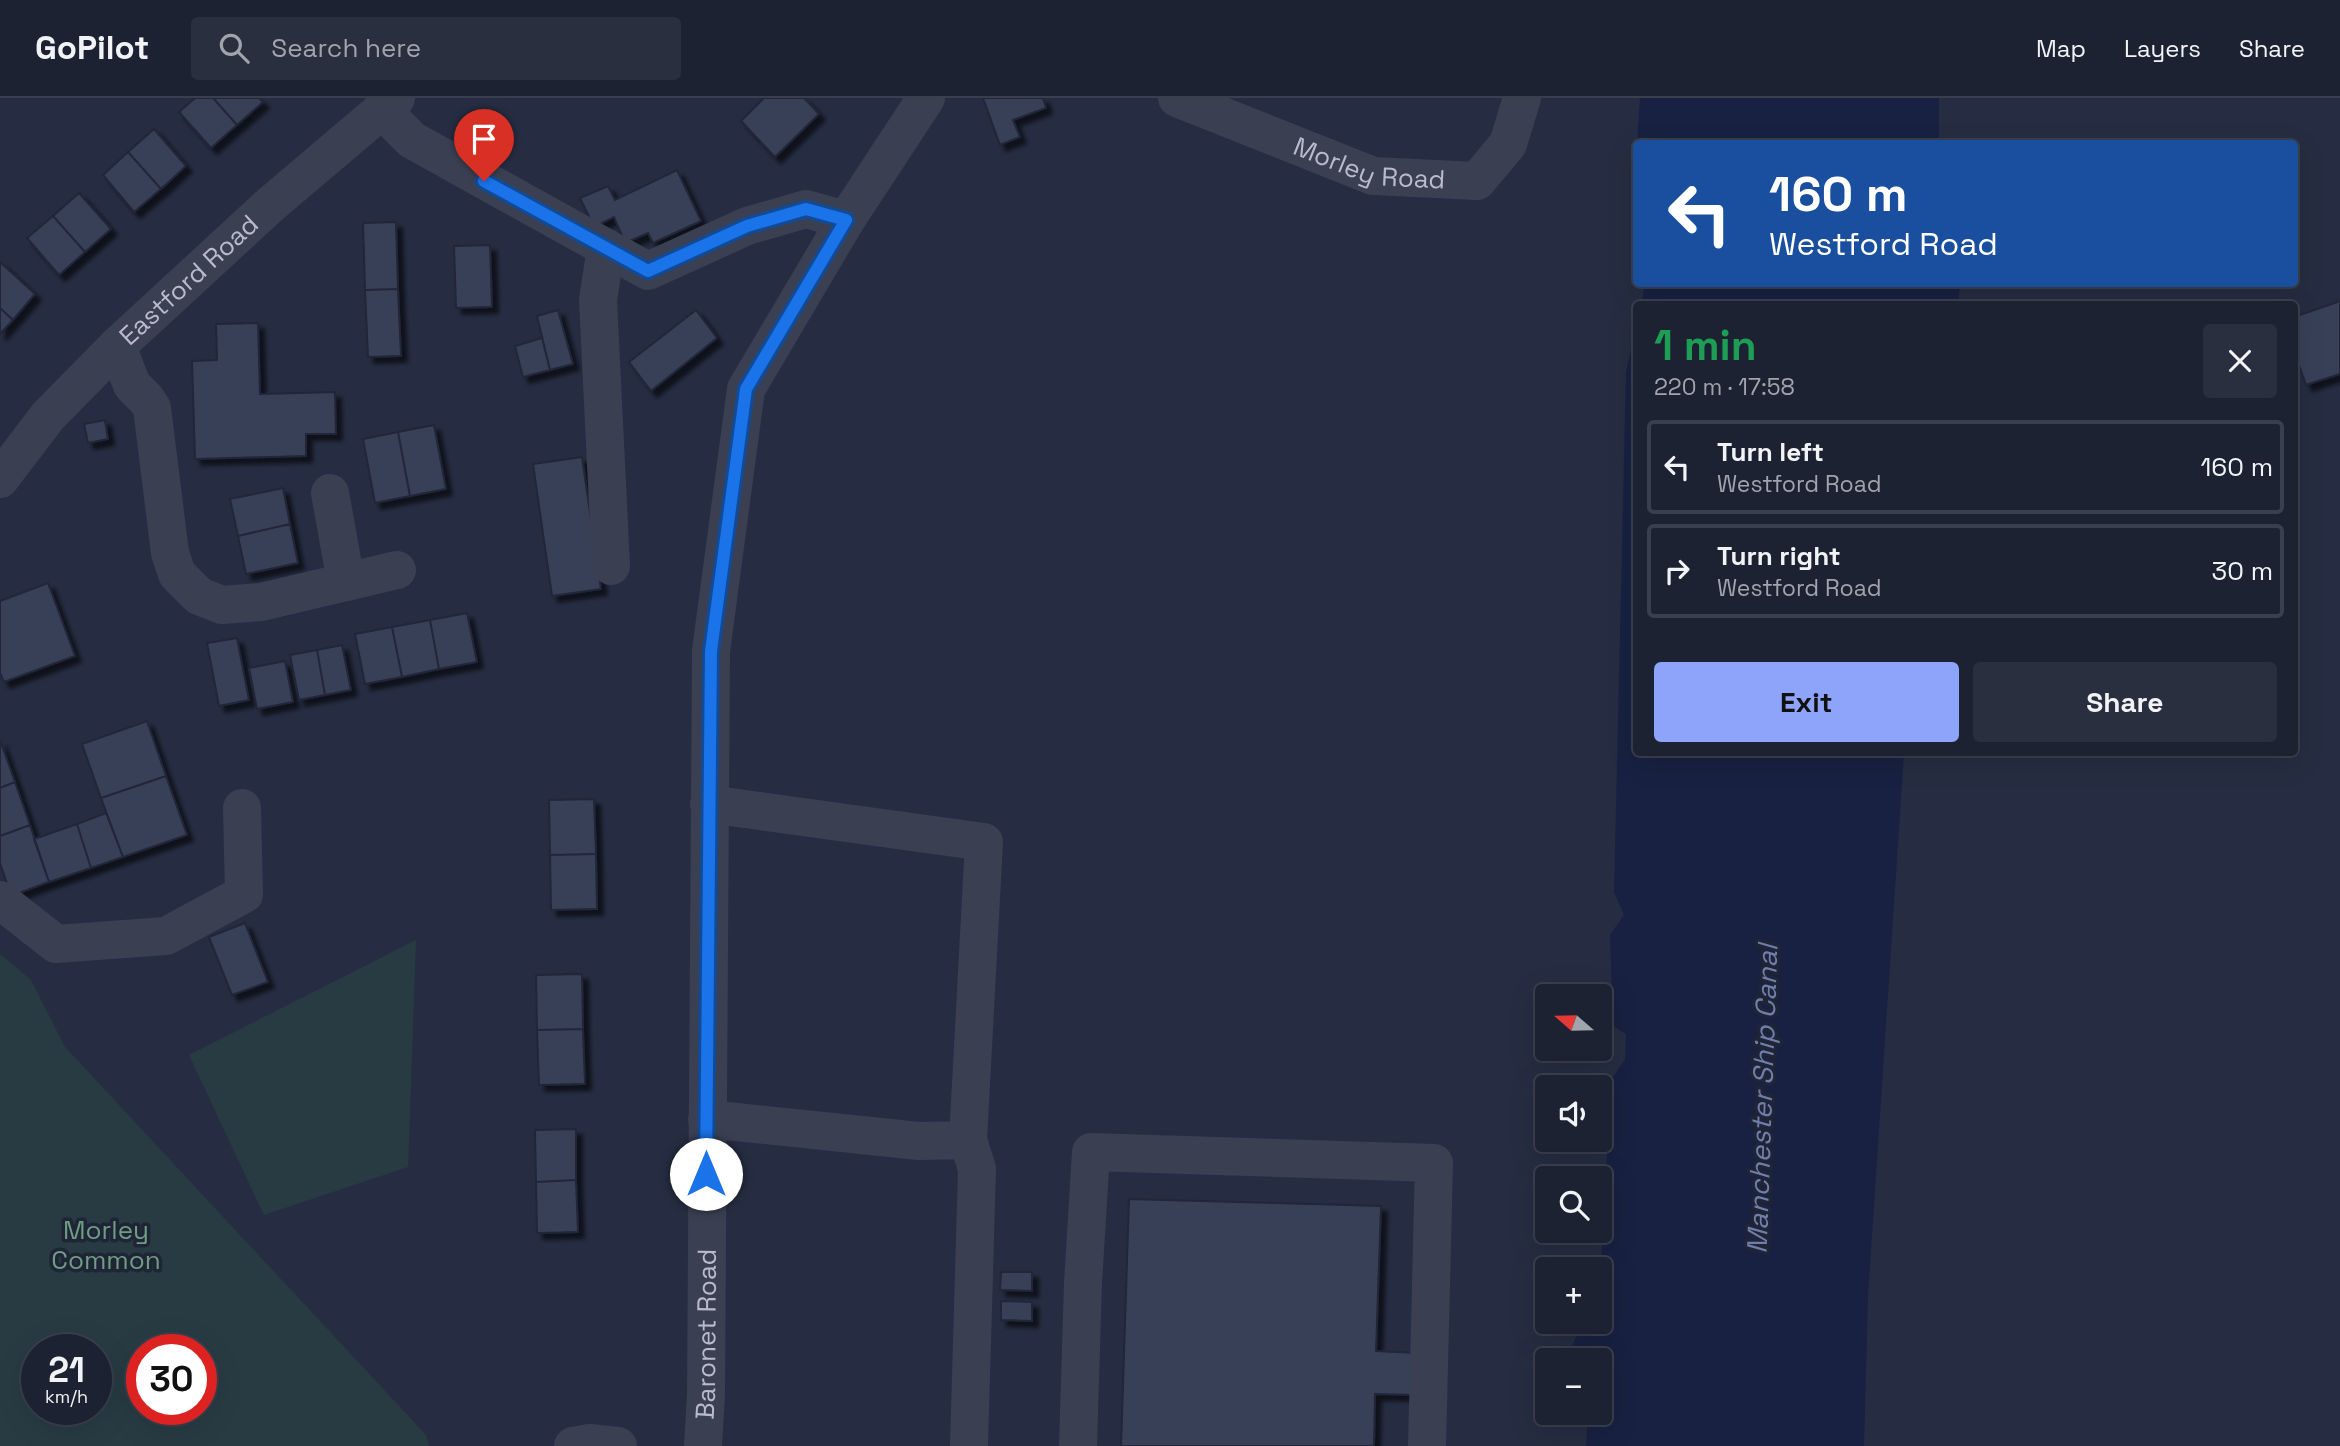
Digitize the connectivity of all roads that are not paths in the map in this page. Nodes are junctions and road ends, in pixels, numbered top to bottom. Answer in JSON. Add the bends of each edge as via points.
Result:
{"nodes":[{"id":1,"x":926,"y":98,"type":"edge"},
{"id":2,"x":1177,"y":98,"type":"edge"},
{"id":3,"x":1522,"y":98,"type":"edge"},
{"id":4,"x":389,"y":104,"type":"edge"},
{"id":5,"x":846,"y":220,"type":"junction"},
{"id":6,"x":606,"y":248,"type":"junction"},
{"id":7,"x":117,"y":346,"type":"junction"},
{"id":8,"x":0,"y":479,"type":"edge"},
{"id":9,"x":330,"y":493,"type":"dead end"},
{"id":10,"x":611,"y":566,"type":"dead end"},
{"id":11,"x":397,"y":570,"type":"dead end"},
{"id":12,"x":346,"y":582,"type":"junction"},
{"id":13,"x":709,"y":804,"type":"junction"},
{"id":14,"x":242,"y":808,"type":"dead end"},
{"id":15,"x":0,"y":900,"type":"edge"},
{"id":16,"x":707,"y":1119,"type":"junction"},
{"id":17,"x":968,"y":1140,"type":"junction"},
{"id":18,"x":573,"y":1446,"type":"edge"},
{"id":19,"x":618,"y":1446,"type":"edge"},
{"id":20,"x":703,"y":1446,"type":"edge"},
{"id":21,"x":969,"y":1446,"type":"edge"},
{"id":22,"x":1078,"y":1446,"type":"edge"},
{"id":23,"x":1427,"y":1446,"type":"edge"}],
"edges":[{"from":1,"to":5,"type":"street","name":"Baronet Road"},
{"from":2,"to":3,"type":"street","name":"Morley Road","via":[[1373,176],[1477,181],[1508,144]]},
{"from":4,"to":6,"type":"street","via":[[412,140]]},
{"from":4,"to":7,"type":"street","name":"Eastford Road","via":[[270,205]]},
{"from":5,"to":6,"type":"street","via":[[806,209],[747,226],[648,271]]},
{"from":5,"to":13,"type":"street","name":"Baronet Road","via":[[746,389],[711,651]]},
{"from":6,"to":10,"type":"street","via":[[598,300]]},
{"from":7,"to":8,"type":"street","name":"Eastford Road","via":[[48,416]]},
{"from":7,"to":12,"type":"street","via":[[132,385],[152,408],[170,554],[187,586],[222,605],[261,602]]},
{"from":9,"to":12,"type":"street"},
{"from":11,"to":12,"type":"street"},
{"from":13,"to":16,"type":"street","name":"Baronet Road"},
{"from":13,"to":17,"type":"street","via":[[984,842]]},
{"from":14,"to":15,"type":"street","via":[[244,894],[166,936],[56,944]]},
{"from":16,"to":17,"type":"street","via":[[919,1141]]},
{"from":16,"to":20,"type":"street","name":"Baronet Road"},
{"from":17,"to":21,"type":"street","via":[[977,1169]]},
{"from":18,"to":19,"type":"street"},
{"from":22,"to":23,"type":"street","via":[[1091,1152],[1434,1163]]}]}
